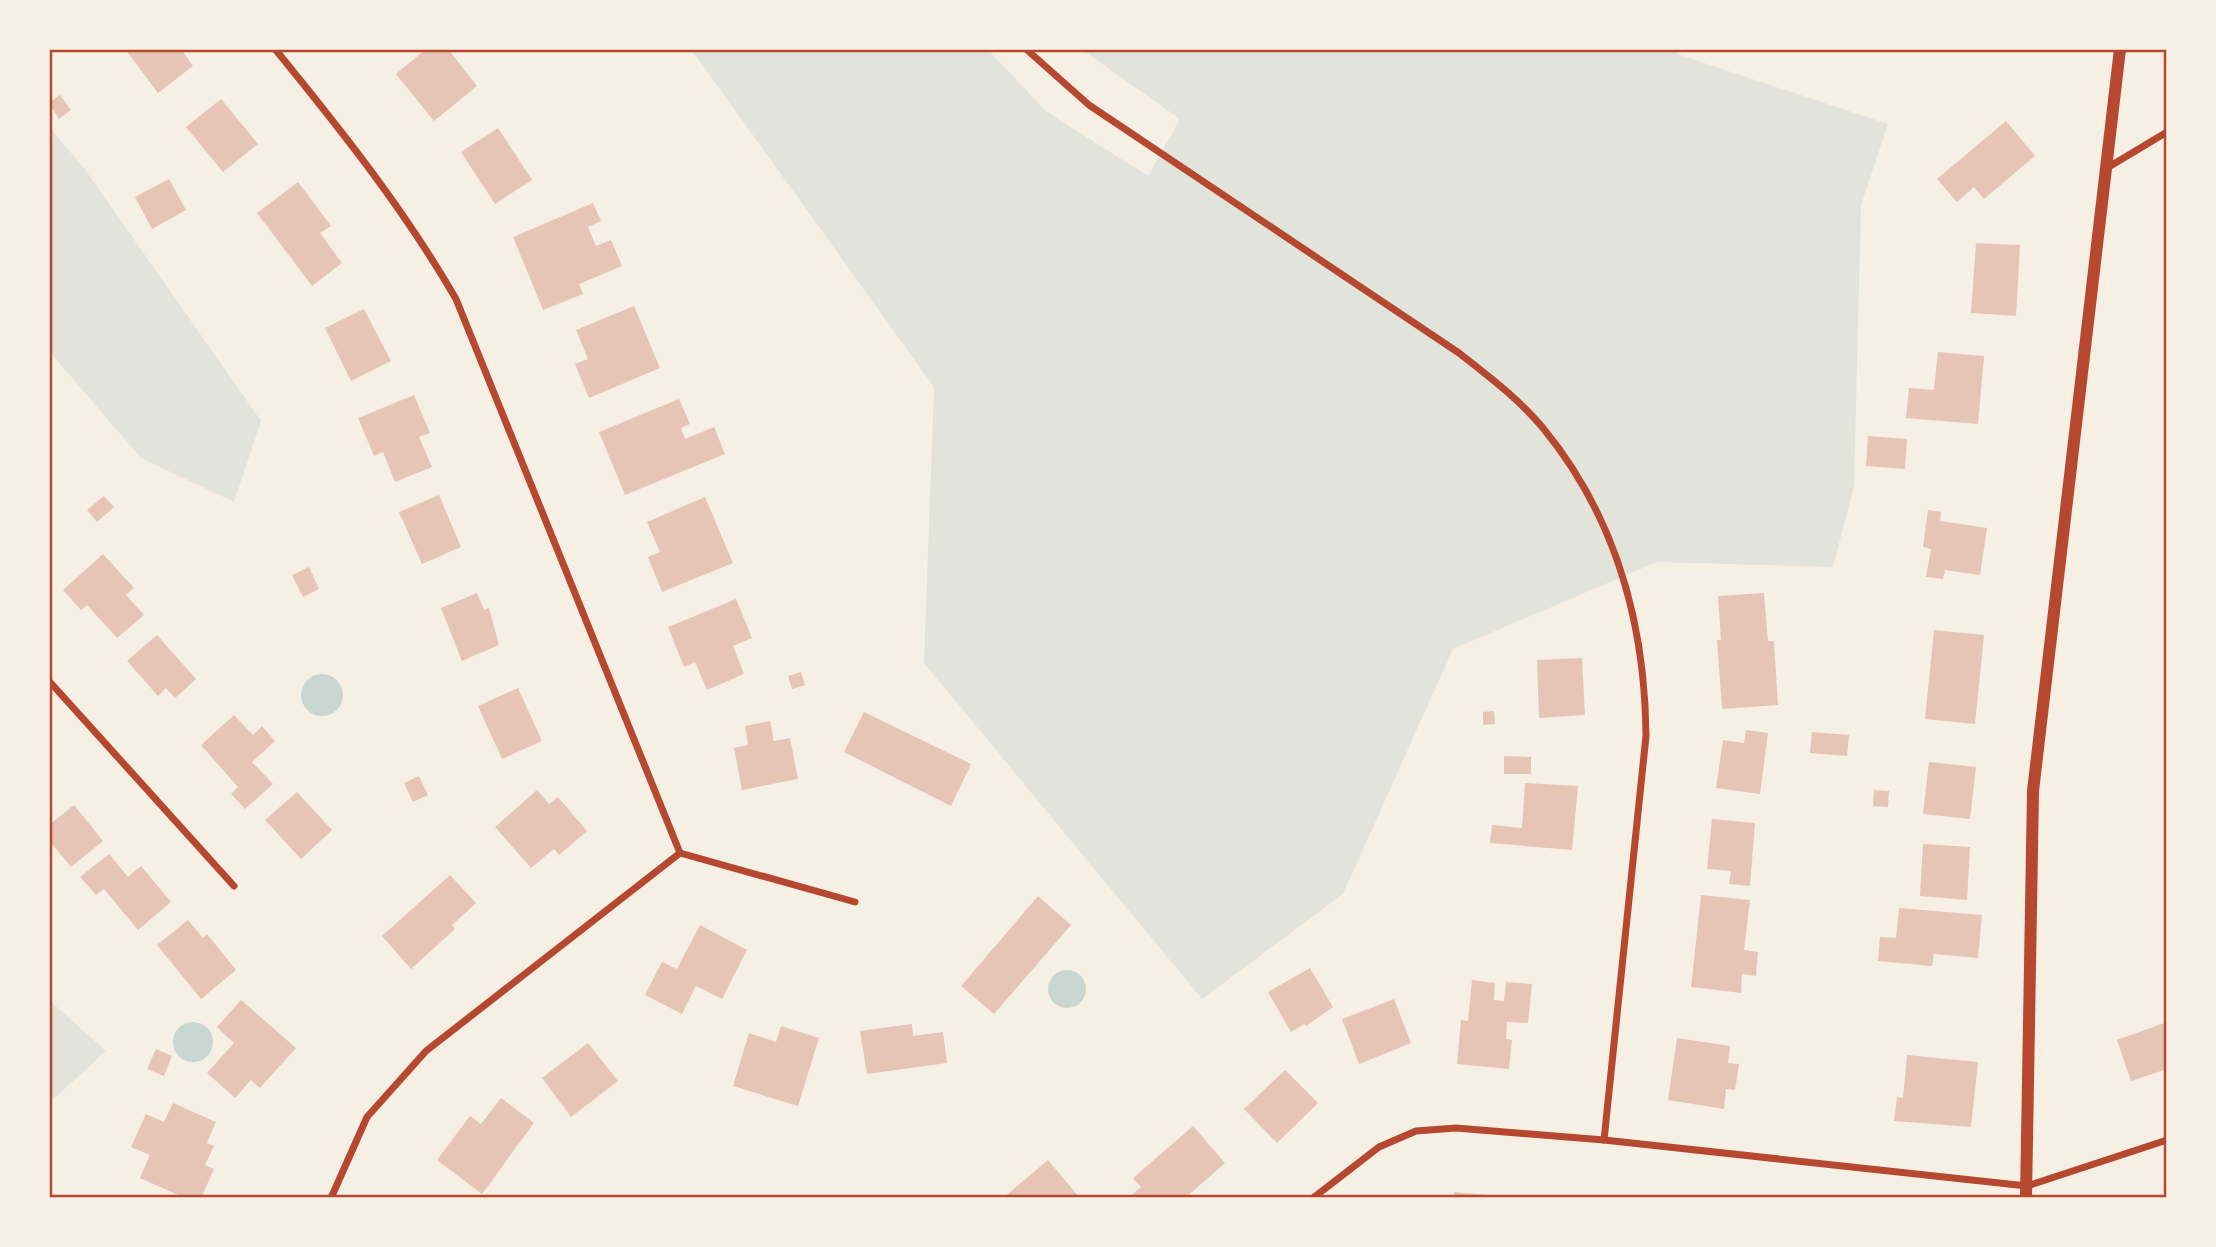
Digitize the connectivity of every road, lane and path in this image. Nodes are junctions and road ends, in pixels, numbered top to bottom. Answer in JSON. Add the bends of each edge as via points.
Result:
{"nodes":[{"id":1,"x":275,"y":49,"type":"edge"},
{"id":2,"x":1026,"y":49,"type":"edge"},
{"id":3,"x":2120,"y":49,"type":"edge"},
{"id":4,"x":2167,"y":132,"type":"edge"},
{"id":5,"x":2107,"y":168,"type":"junction"},
{"id":6,"x":49,"y":681,"type":"edge"},
{"id":7,"x":680,"y":853,"type":"junction"},
{"id":8,"x":234,"y":886,"type":"dead end"},
{"id":9,"x":855,"y":902,"type":"dead end"},
{"id":10,"x":1604,"y":1140,"type":"junction"},
{"id":11,"x":2167,"y":1140,"type":"edge"},
{"id":12,"x":2026,"y":1192,"type":"edge"},
{"id":13,"x":331,"y":1198,"type":"edge"},
{"id":14,"x":1312,"y":1198,"type":"edge"}],
"edges":[{"from":1,"to":7,"type":"street","via":[[369,165],[420,236],[456,299]]},
{"from":2,"to":10,"type":"street","via":[[1088,105],[1460,353],[1542,426],[1597,511],[1639,633],[1646,736]]},
{"from":3,"to":5,"type":"street"},
{"from":4,"to":5,"type":"street"},
{"from":5,"to":12,"type":"street","via":[[2033,791]]},
{"from":6,"to":8,"type":"street"},
{"from":7,"to":9,"type":"street"},
{"from":7,"to":13,"type":"street","via":[[426,1051],[367,1117]]},
{"from":10,"to":12,"type":"street"},
{"from":10,"to":14,"type":"street","via":[[1456,1128],[1416,1131],[1379,1147]]},
{"from":11,"to":12,"type":"street"}]}
